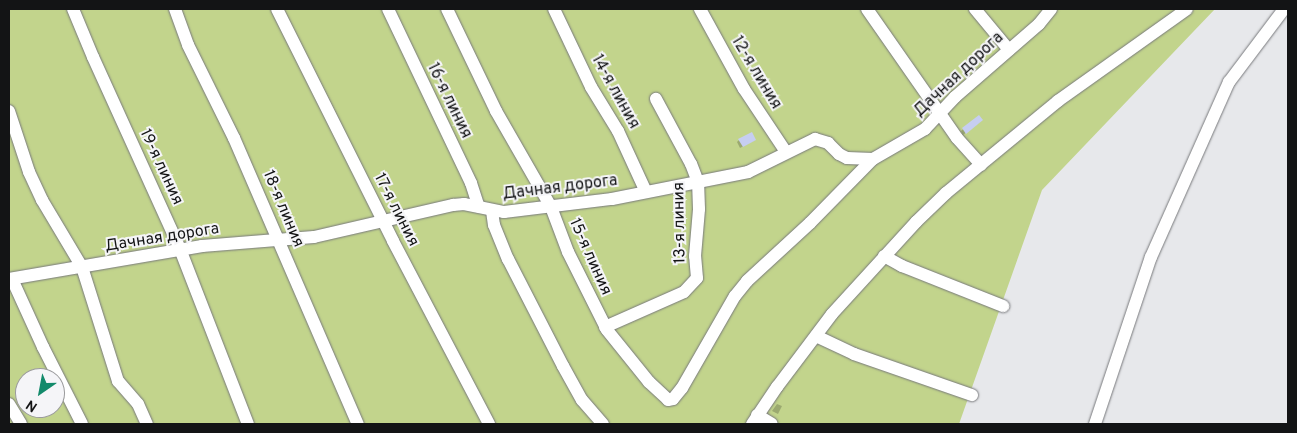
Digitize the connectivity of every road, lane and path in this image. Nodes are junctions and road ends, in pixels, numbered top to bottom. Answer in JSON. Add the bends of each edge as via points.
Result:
{"nodes":[{"id":1,"x":73,"y":9,"type":"edge"},
{"id":2,"x":176,"y":9,"type":"edge"},
{"id":3,"x":277,"y":9,"type":"edge"},
{"id":4,"x":388,"y":9,"type":"edge"},
{"id":5,"x":447,"y":9,"type":"edge"},
{"id":6,"x":554,"y":9,"type":"edge"},
{"id":7,"x":700,"y":9,"type":"edge"},
{"id":8,"x":867,"y":9,"type":"edge"},
{"id":9,"x":975,"y":9,"type":"edge"},
{"id":10,"x":1051,"y":9,"type":"edge"},
{"id":11,"x":1186,"y":9,"type":"edge"},
{"id":12,"x":1284,"y":9,"type":"edge"},
{"id":13,"x":1009,"y":50,"type":"junction"},
{"id":14,"x":656,"y":99,"type":"dead end"},
{"id":15,"x":9,"y":112,"type":"edge"},
{"id":16,"x":941,"y":114,"type":"junction"},
{"id":17,"x":786,"y":152,"type":"junction"},
{"id":18,"x":873,"y":158,"type":"junction"},
{"id":19,"x":981,"y":165,"type":"junction"},
{"id":20,"x":698,"y":182,"type":"junction"},
{"id":21,"x":646,"y":192,"type":"junction"},
{"id":22,"x":551,"y":207,"type":"junction"},
{"id":23,"x":485,"y":209,"type":"junction"},
{"id":24,"x":384,"y":221,"type":"junction"},
{"id":25,"x":279,"y":240,"type":"junction"},
{"id":26,"x":180,"y":249,"type":"junction"},
{"id":27,"x":884,"y":256,"type":"junction"},
{"id":28,"x":82,"y":267,"type":"junction"},
{"id":29,"x":10,"y":279,"type":"edge"},
{"id":30,"x":1003,"y":306,"type":"dead end"},
{"id":31,"x":605,"y":327,"type":"junction"},
{"id":32,"x":816,"y":336,"type":"junction"},
{"id":33,"x":972,"y":395,"type":"dead end"},
{"id":34,"x":9,"y":404,"type":"edge"},
{"id":35,"x":755,"y":420,"type":"edge"},
{"id":36,"x":21,"y":424,"type":"edge"},
{"id":37,"x":82,"y":424,"type":"edge"},
{"id":38,"x":148,"y":424,"type":"edge"},
{"id":39,"x":248,"y":424,"type":"edge"},
{"id":40,"x":358,"y":424,"type":"edge"},
{"id":41,"x":489,"y":424,"type":"edge"},
{"id":42,"x":603,"y":424,"type":"edge"},
{"id":43,"x":772,"y":424,"type":"edge"},
{"id":44,"x":1095,"y":424,"type":"edge"}],
"edges":[{"from":1,"to":26,"type":"street","name":"19-я линия"},
{"from":2,"to":25,"type":"street","name":"18-я линия","via":[[188,45]]},
{"from":3,"to":24,"type":"street","name":"17-я линия"},
{"from":4,"to":23,"type":"street","name":"16-я линия"},
{"from":5,"to":22,"type":"street","name":"15-я линия","via":[[496,112]]},
{"from":6,"to":21,"type":"street","name":"14-я линия"},
{"from":7,"to":17,"type":"street","name":"12-я линия","via":[[744,89]]},
{"from":8,"to":16,"type":"street"},
{"from":9,"to":13,"type":"street"},
{"from":10,"to":13,"type":"street","name":"Дачная дорога"},
{"from":11,"to":19,"type":"street","via":[[1058,101]]},
{"from":12,"to":44,"type":"street","via":[[1228,82],[1151,257]]},
{"from":13,"to":16,"type":"street","name":"Дачная дорога","via":[[955,97]]},
{"from":14,"to":20,"type":"street","name":"13-я линия"},
{"from":15,"to":28,"type":"street","via":[[42,200]]},
{"from":16,"to":18,"type":"street","name":"Дачная дорога","via":[[925,129]]},
{"from":16,"to":19,"type":"street"},
{"from":17,"to":18,"type":"street","name":"Дачная дорога","via":[[815,139],[828,143],[847,158]]},
{"from":17,"to":20,"type":"street","name":"Дачная дорога","via":[[753,170]]},
{"from":18,"to":31,"type":"street","name":"15-я линия","via":[[810,223],[747,281],[673,399],[668,400],[650,382]]},
{"from":19,"to":27,"type":"street","via":[[946,194]]},
{"from":20,"to":21,"type":"street","name":"Дачная дорога"},
{"from":20,"to":31,"type":"street","name":"13-я линия","via":[[695,256],[698,278],[684,292]]},
{"from":21,"to":22,"type":"street","name":"Дачная дорога"},
{"from":22,"to":23,"type":"street","name":"Дачная дорога","via":[[504,212]]},
{"from":22,"to":31,"type":"street","name":"15-я линия","via":[[568,252]]},
{"from":23,"to":24,"type":"street","name":"Дачная дорога","via":[[454,205]]},
{"from":23,"to":42,"type":"street","name":"16-я линия","via":[[563,366],[582,400]]},
{"from":24,"to":25,"type":"street","name":"Дачная дорога","via":[[314,237]]},
{"from":24,"to":41,"type":"street","name":"17-я линия"},
{"from":25,"to":26,"type":"street","name":"Дачная дорога"},
{"from":25,"to":40,"type":"street","name":"18-я линия"},
{"from":26,"to":28,"type":"street","name":"Дачная дорога"},
{"from":26,"to":39,"type":"street","name":"19-я линия"},
{"from":27,"to":30,"type":"street"},
{"from":27,"to":32,"type":"street"},
{"from":28,"to":29,"type":"street","name":"Дачная дорога"},
{"from":28,"to":38,"type":"street","via":[[118,381],[138,404]]},
{"from":29,"to":37,"type":"street"},
{"from":32,"to":33,"type":"street","via":[[854,354]]},
{"from":32,"to":35,"type":"street"},
{"from":34,"to":36,"type":"street"},
{"from":35,"to":43,"type":"street"}]}
